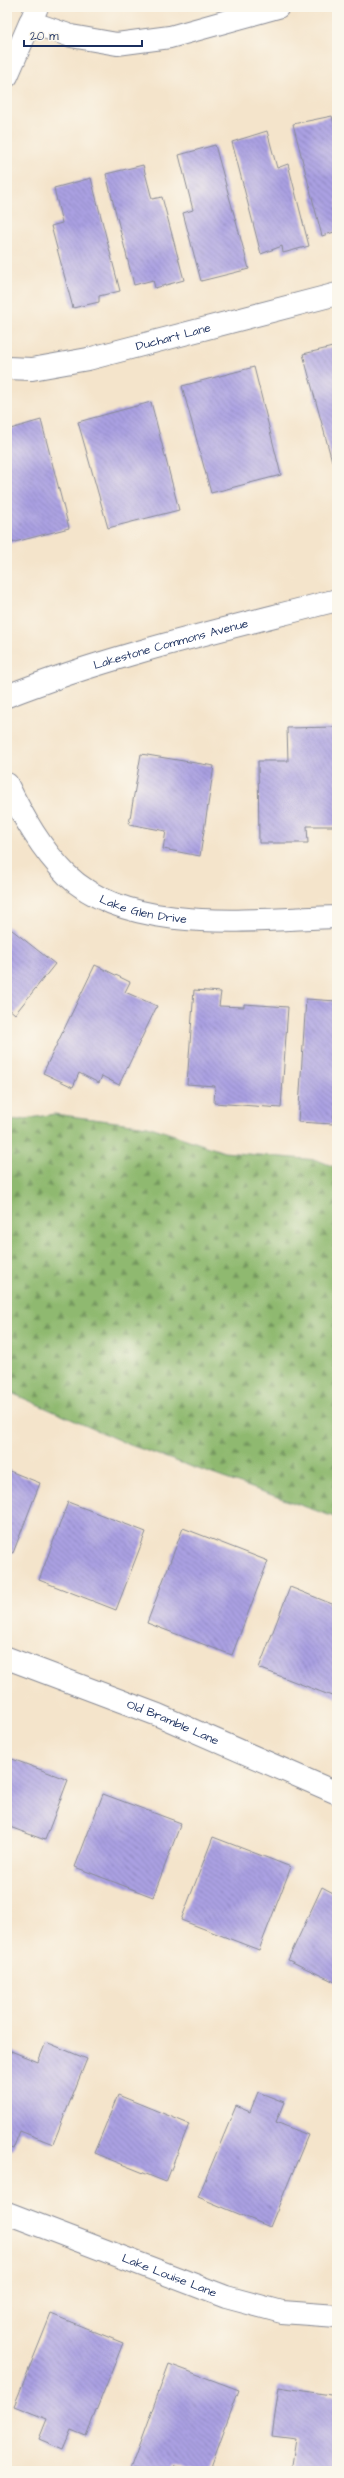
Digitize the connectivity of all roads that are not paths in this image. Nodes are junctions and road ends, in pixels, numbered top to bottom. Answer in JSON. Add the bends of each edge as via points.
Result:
{"nodes":[{"id":1,"x":278,"y":7,"type":"edge"},
{"id":2,"x":34,"y":15,"type":"edge"},
{"id":3,"x":7,"y":76,"type":"edge"},
{"id":4,"x":337,"y":294,"type":"edge"},
{"id":5,"x":7,"y":368,"type":"edge"},
{"id":6,"x":337,"y":600,"type":"edge"},
{"id":7,"x":7,"y":696,"type":"edge"},
{"id":8,"x":7,"y":784,"type":"edge"},
{"id":9,"x":337,"y":917,"type":"edge"},
{"id":10,"x":7,"y":1658,"type":"edge"},
{"id":11,"x":337,"y":1793,"type":"edge"},
{"id":12,"x":7,"y":2213,"type":"edge"},
{"id":13,"x":337,"y":2316,"type":"edge"}],
"edges":[{"from":1,"to":2,"type":"street","via":[[170,37],[117,44],[71,36]]},
{"from":2,"to":3,"type":"street"},
{"from":4,"to":5,"type":"street","name":"Duchart Lane","via":[[88,359],[32,369]]},
{"from":6,"to":7,"type":"street","name":"Lakestone Commons Avenue","via":[[144,650],[39,683]]},
{"from":8,"to":9,"type":"street","name":"Lake Glen Drive","via":[[43,847],[68,876],[97,895],[128,910],[157,916],[201,920]]},
{"from":10,"to":11,"type":"street","name":"Old Bramble Lane","via":[[158,1715]]},
{"from":12,"to":13,"type":"street","name":"Lake Louise Lane","via":[[226,2297],[282,2312]]}]}
